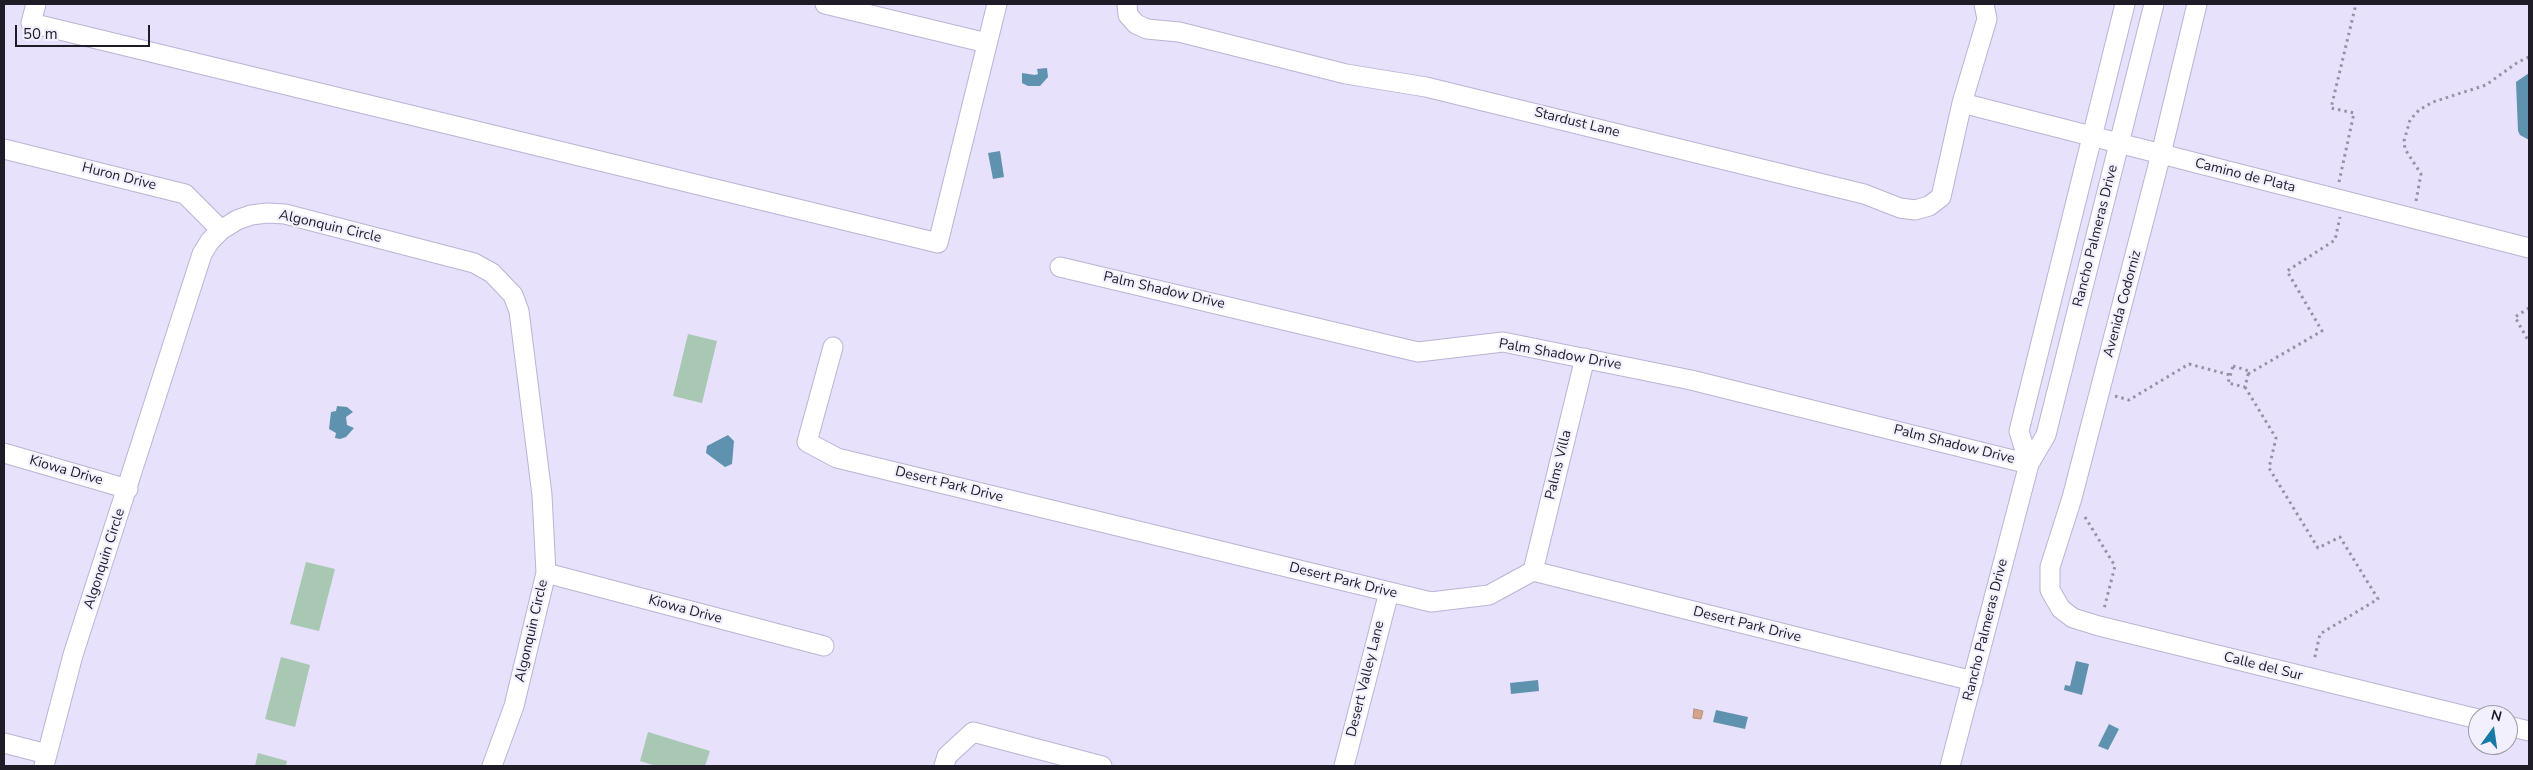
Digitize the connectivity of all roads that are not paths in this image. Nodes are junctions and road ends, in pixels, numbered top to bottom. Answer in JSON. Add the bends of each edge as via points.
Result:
{"nodes":[{"id":1,"x":36,"y":4,"type":"edge"},
{"id":2,"x":825,"y":4,"type":"edge"},
{"id":3,"x":997,"y":4,"type":"edge"},
{"id":4,"x":1127,"y":4,"type":"edge"},
{"id":5,"x":1984,"y":4,"type":"edge"},
{"id":6,"x":2125,"y":4,"type":"edge"},
{"id":7,"x":2154,"y":4,"type":"edge"},
{"id":8,"x":2197,"y":4,"type":"edge"},
{"id":9,"x":987,"y":43,"type":"junction"},
{"id":10,"x":1962,"y":102,"type":"junction"},
{"id":11,"x":2091,"y":137,"type":"junction"},
{"id":12,"x":2119,"y":144,"type":"junction"},
{"id":13,"x":4,"y":149,"type":"edge"},
{"id":14,"x":2161,"y":154,"type":"junction"},
{"id":15,"x":221,"y":230,"type":"junction"},
{"id":16,"x":2529,"y":248,"type":"edge"},
{"id":17,"x":1060,"y":267,"type":"dead end"},
{"id":18,"x":833,"y":347,"type":"dead end"},
{"id":19,"x":1585,"y":358,"type":"junction"},
{"id":20,"x":4,"y":453,"type":"edge"},
{"id":21,"x":2029,"y":464,"type":"junction"},
{"id":22,"x":128,"y":489,"type":"junction"},
{"id":23,"x":1533,"y":571,"type":"junction"},
{"id":24,"x":546,"y":573,"type":"junction"},
{"id":25,"x":1389,"y":592,"type":"junction"},
{"id":26,"x":2055,"y":601,"type":"joint"},
{"id":27,"x":824,"y":646,"type":"dead end"},
{"id":28,"x":1973,"y":681,"type":"junction"},
{"id":29,"x":2468,"y":717,"type":"edge"},
{"id":30,"x":4,"y":742,"type":"edge"},
{"id":31,"x":46,"y":760,"type":"edge"},
{"id":32,"x":492,"y":766,"type":"edge"},
{"id":33,"x":944,"y":766,"type":"edge"},
{"id":34,"x":1102,"y":766,"type":"edge"},
{"id":35,"x":1344,"y":766,"type":"edge"},
{"id":36,"x":1950,"y":766,"type":"edge"}],
"edges":[{"from":1,"to":9,"type":"street","via":[[31,23],[938,243]]},
{"from":2,"to":9,"type":"street"},
{"from":3,"to":9,"type":"street"},
{"from":4,"to":10,"type":"street","name":"Stardust Lane","via":[[1128,15],[1147,30],[1178,32],[1346,74],[1426,86],[1864,194],[1900,208],[1916,210],[1929,206],[1941,196]]},
{"from":5,"to":10,"type":"street","name":"Stardust Lane","via":[[1987,19]]},
{"from":6,"to":11,"type":"street","name":"Rancho Palmeras Drive"},
{"from":7,"to":12,"type":"street","name":"Rancho Palmeras Drive"},
{"from":8,"to":14,"type":"street","name":"Avenida Codorniz"},
{"from":10,"to":11,"type":"street","name":"Camino de Plata"},
{"from":11,"to":12,"type":"street","name":"Camino de Plata"},
{"from":11,"to":21,"type":"street","name":"Rancho Palmeras Drive","via":[[2019,431]]},
{"from":12,"to":14,"type":"street","name":"Camino de Plata"},
{"from":12,"to":21,"type":"street","name":"Rancho Palmeras Drive","via":[[2046,435]]},
{"from":13,"to":15,"type":"street","name":"Huron Drive","via":[[185,194]]},
{"from":14,"to":16,"type":"street","name":"Camino de Plata"},
{"from":14,"to":26,"type":"street","name":"Avenida Codorniz","via":[[2072,498],[2050,567],[2050,590]]},
{"from":15,"to":22,"type":"street","name":"Algonquin Circle","via":[[202,254]]},
{"from":15,"to":24,"type":"street","name":"Algonquin Circle","via":[[251,215],[285,214],[474,263],[492,273],[504,285],[513,295],[519,311],[542,495]]},
{"from":17,"to":19,"type":"street","name":"Palm Shadow Drive","via":[[1418,352],[1503,342]]},
{"from":18,"to":25,"type":"street","name":"Desert Park Drive","via":[[807,442],[837,458]]},
{"from":19,"to":21,"type":"street","name":"Palm Shadow Drive","via":[[1691,380]]},
{"from":19,"to":23,"type":"street","name":"Palms Villa"},
{"from":20,"to":22,"type":"street","name":"Kiowa Drive"},
{"from":21,"to":28,"type":"street","name":"Rancho Palmeras Drive"},
{"from":22,"to":31,"type":"street","name":"Algonquin Circle","via":[[73,655]]},
{"from":23,"to":25,"type":"street","name":"Desert Park Drive","via":[[1489,594],[1431,602]]},
{"from":23,"to":28,"type":"street","name":"Desert Park Drive"},
{"from":24,"to":27,"type":"street","name":"Kiowa Drive"},
{"from":24,"to":32,"type":"street","name":"Algonquin Circle","via":[[514,706]]},
{"from":25,"to":35,"type":"street","name":"Desert Valley Lane"},
{"from":26,"to":29,"type":"street","name":"Calle del Sur","via":[[2073,618],[2099,626]]},
{"from":28,"to":36,"type":"street","name":"Rancho Palmeras Drive"},
{"from":30,"to":31,"type":"street"},
{"from":33,"to":34,"type":"street","via":[[946,756],[973,732]]}]}
